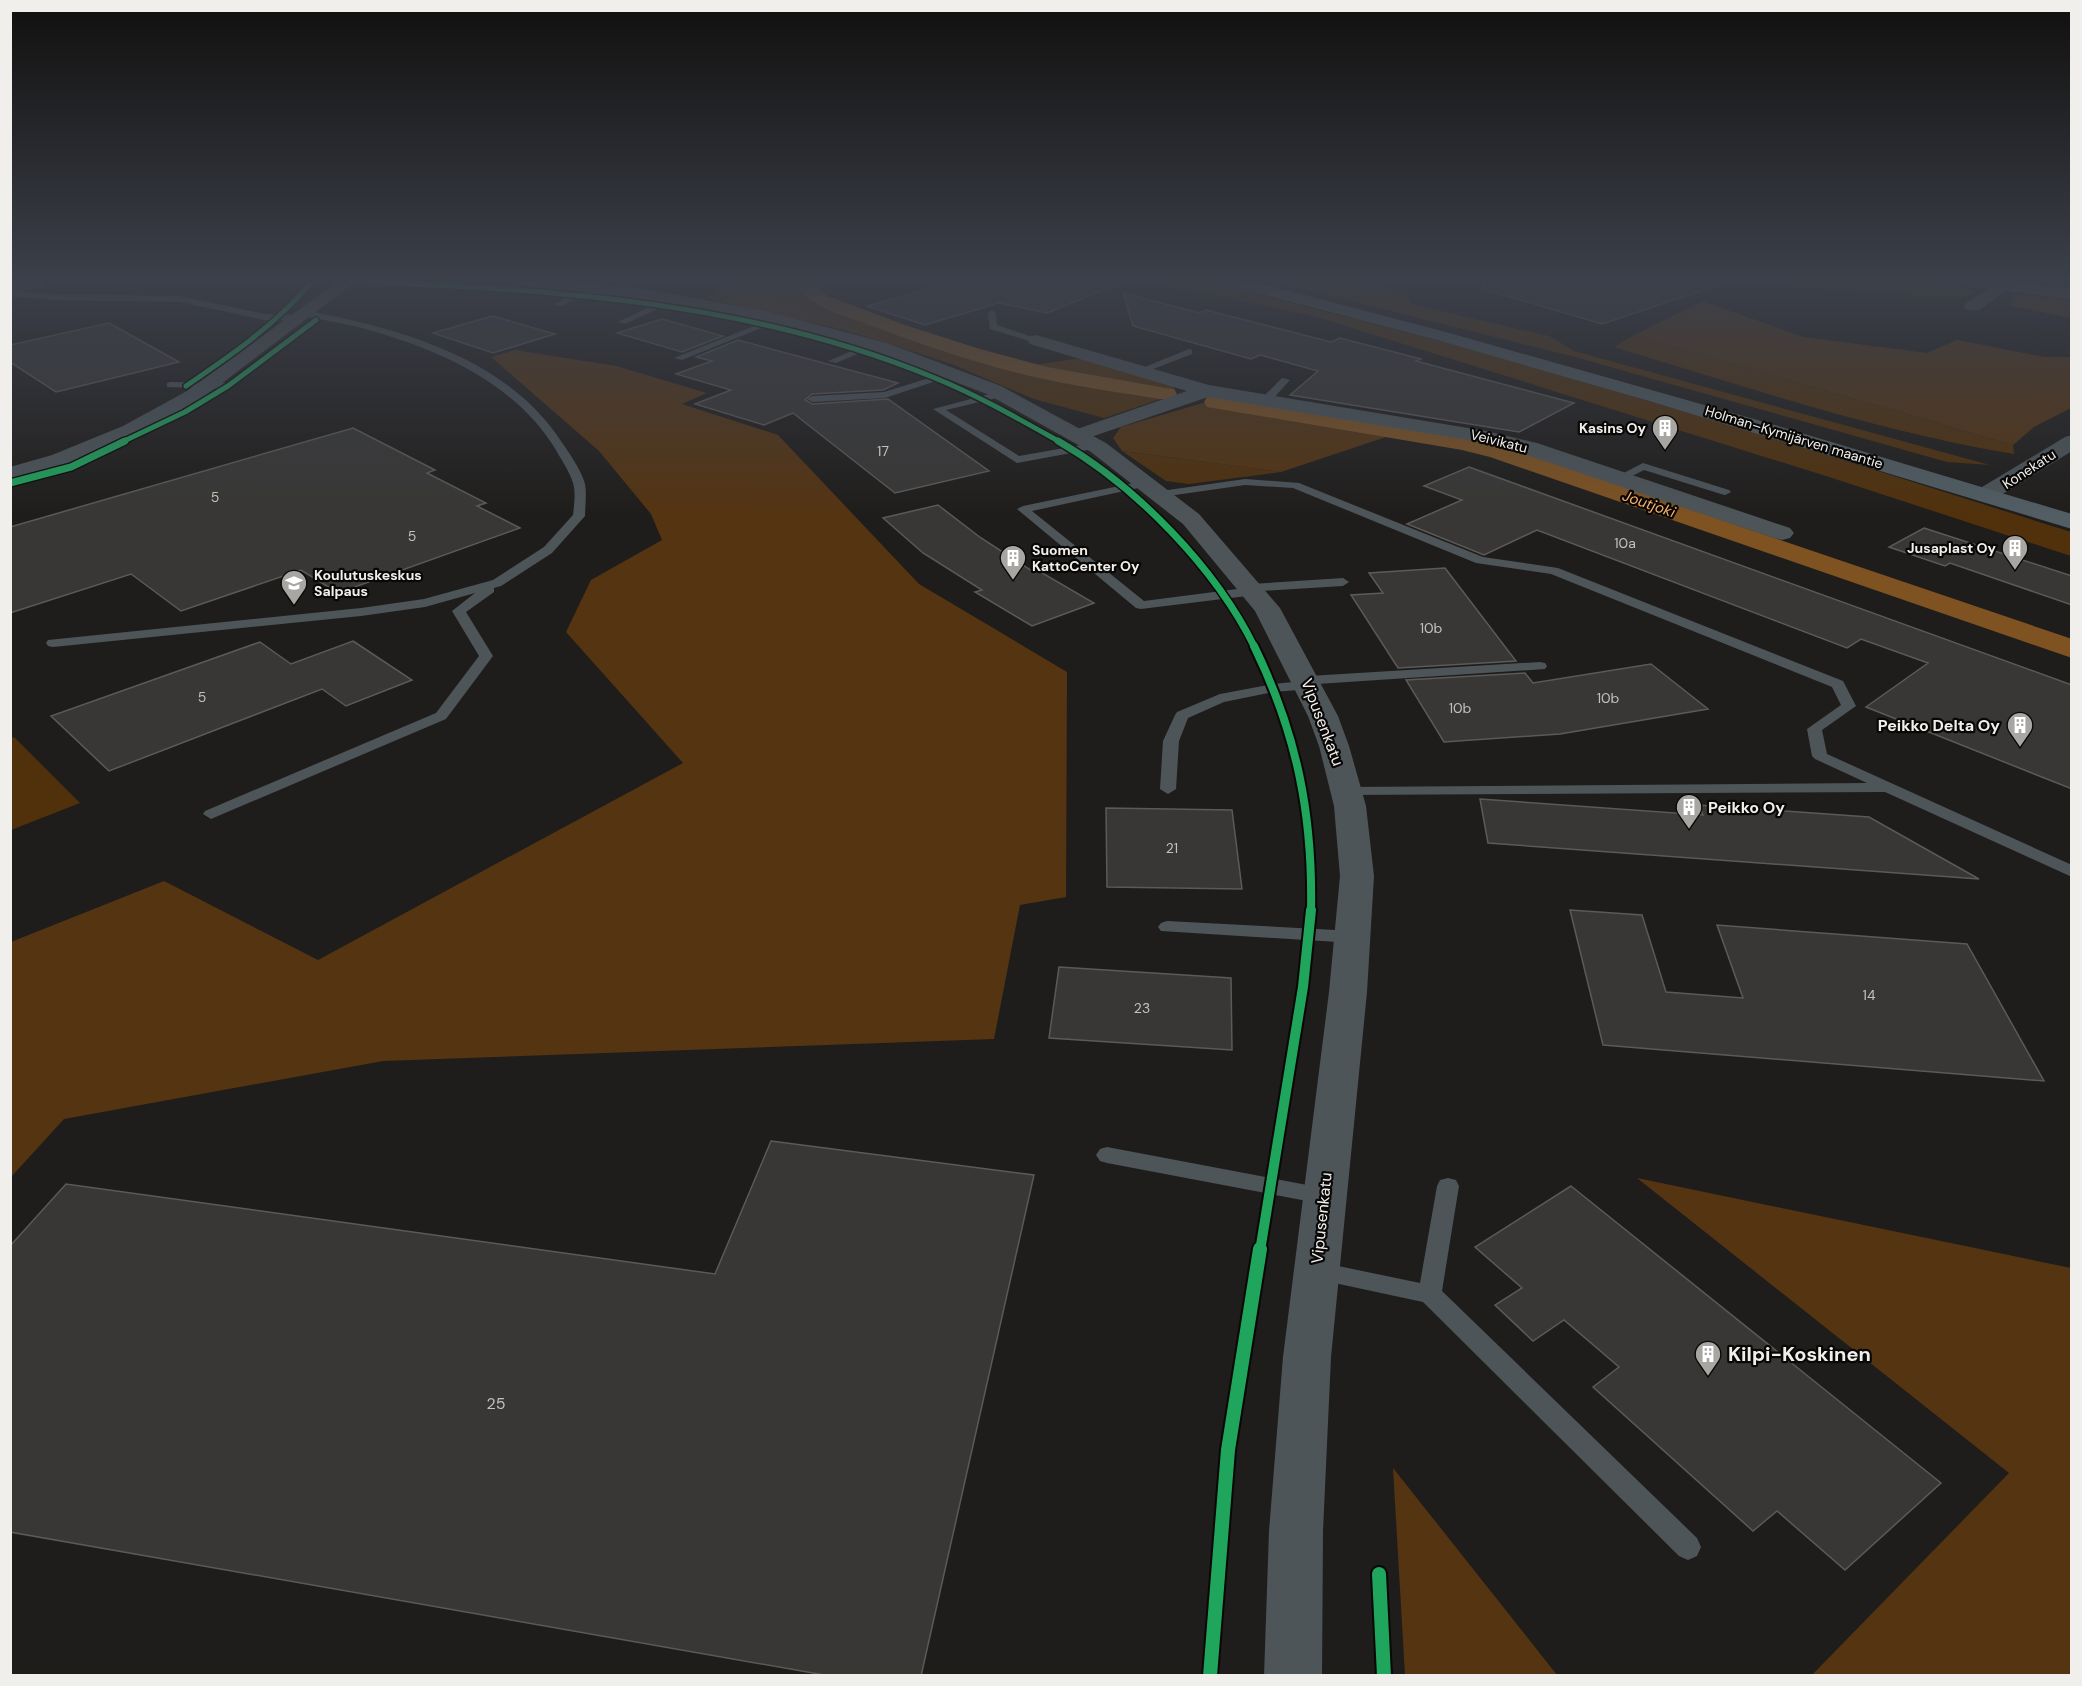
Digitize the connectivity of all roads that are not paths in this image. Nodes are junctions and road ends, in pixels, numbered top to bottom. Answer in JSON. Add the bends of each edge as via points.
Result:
{"nodes":[{"id":1,"x":240,"y":361,"type":"edge"},
{"id":2,"x":459,"y":361,"type":"edge"},
{"id":3,"x":919,"y":361,"type":"edge"},
{"id":4,"x":1105,"y":361,"type":"edge"},
{"id":5,"x":1167,"y":361,"type":"edge"},
{"id":6,"x":1531,"y":361,"type":"edge"},
{"id":7,"x":1563,"y":361,"type":"edge"},
{"id":8,"x":1140,"y":371,"type":"junction"},
{"id":9,"x":955,"y":373,"type":"junction"},
{"id":10,"x":1285,"y":380,"type":"dead end"},
{"id":11,"x":170,"y":386,"type":"dead end"},
{"id":12,"x":206,"y":386,"type":"junction"},
{"id":13,"x":228,"y":386,"type":"dead end"},
{"id":14,"x":1206,"y":391,"type":"junction"},
{"id":15,"x":1001,"y":394,"type":"junction"},
{"id":16,"x":812,"y":399,"type":"dead end"},
{"id":17,"x":1265,"y":401,"type":"junction"},
{"id":18,"x":1089,"y":440,"type":"junction"},
{"id":19,"x":2072,"y":441,"type":"edge"},
{"id":20,"x":10,"y":474,"type":"edge"},
{"id":21,"x":1620,"y":478,"type":"junction"},
{"id":22,"x":1154,"y":488,"type":"junction"},
{"id":23,"x":1725,"y":492,"type":"dead end"},
{"id":24,"x":1992,"y":492,"type":"junction"},
{"id":25,"x":2072,"y":511,"type":"edge"},
{"id":26,"x":2072,"y":522,"type":"edge"},
{"id":27,"x":1782,"y":533,"type":"dead end"},
{"id":28,"x":1343,"y":582,"type":"dead end"},
{"id":29,"x":497,"y":583,"type":"junction"},
{"id":30,"x":1253,"y":590,"type":"junction"},
{"id":31,"x":53,"y":643,"type":"dead end"},
{"id":32,"x":1540,"y":666,"type":"dead end"},
{"id":33,"x":1310,"y":683,"type":"junction"},
{"id":34,"x":1888,"y":788,"type":"junction"},
{"id":35,"x":1168,"y":789,"type":"dead end"},
{"id":36,"x":1348,"y":792,"type":"junction"},
{"id":37,"x":211,"y":814,"type":"dead end"},
{"id":38,"x":2072,"y":872,"type":"edge"},
{"id":39,"x":1167,"y":927,"type":"dead end"},
{"id":40,"x":1354,"y":937,"type":"junction"},
{"id":41,"x":1107,"y":1155,"type":"dead end"},
{"id":42,"x":1448,"y":1186,"type":"dead end"},
{"id":43,"x":1323,"y":1196,"type":"junction"},
{"id":44,"x":1315,"y":1270,"type":"junction"},
{"id":45,"x":1430,"y":1294,"type":"junction"},
{"id":46,"x":1688,"y":1546,"type":"dead end"},
{"id":47,"x":1293,"y":1676,"type":"edge"}],
"edges":[{"from":1,"to":12,"type":"street"},
{"from":2,"to":29,"type":"lane","via":[[518,396],[558,439],[579,484],[579,516],[548,550]]},
{"from":3,"to":9,"type":"street","name":"Vipusenkatu"},
{"from":4,"to":8,"type":"street","name":"Veivikatu"},
{"from":5,"to":8,"type":"lane"},
{"from":6,"to":24,"type":"highway","name":"Holman–Kymijärven maantie"},
{"from":7,"to":24,"type":"highway","name":"Holman–Kymijärven maantie"},
{"from":8,"to":14,"type":"street","name":"Veivikatu"},
{"from":9,"to":15,"type":"street","name":"Vipusenkatu"},
{"from":9,"to":16,"type":"lane","via":[[885,395]]},
{"from":10,"to":17,"type":"lane"},
{"from":11,"to":12,"type":"lane"},
{"from":12,"to":13,"type":"lane"},
{"from":12,"to":20,"type":"street","via":[[130,430],[60,460]]},
{"from":14,"to":17,"type":"street","name":"Veivikatu"},
{"from":14,"to":18,"type":"street","name":"Veivikatu"},
{"from":15,"to":18,"type":"street","name":"Vipusenkatu"},
{"from":15,"to":18,"type":"lane","via":[[938,409],[1017,460]]},
{"from":17,"to":21,"type":"street","name":"Veivikatu","via":[[1486,436]]},
{"from":18,"to":22,"type":"street","name":"Vipusenkatu"},
{"from":19,"to":24,"type":"street","name":"Konekatu"},
{"from":21,"to":23,"type":"lane","via":[[1643,466]]},
{"from":21,"to":27,"type":"street","name":"Veivikatu"},
{"from":22,"to":30,"type":"street","name":"Vipusenkatu","via":[[1221,552]]},
{"from":22,"to":30,"type":"lane","via":[[1023,509],[1142,605]]},
{"from":22,"to":34,"type":"lane","via":[[1245,482],[1295,485],[1480,560],[1554,572],[1838,684],[1848,706],[1814,729],[1820,756]]},
{"from":24,"to":25,"type":"highway","name":"Holman–Kymijärven maantie"},
{"from":24,"to":26,"type":"highway","name":"Holman–Kymijärven maantie"},
{"from":28,"to":30,"type":"lane"},
{"from":29,"to":31,"type":"lane","via":[[425,603],[361,612]]},
{"from":29,"to":37,"type":"lane","via":[[459,611],[486,656],[441,716]]},
{"from":30,"to":33,"type":"street","name":"Vipusenkatu"},
{"from":32,"to":33,"type":"lane"},
{"from":33,"to":35,"type":"lane","via":[[1220,698],[1182,715],[1171,741]]},
{"from":33,"to":36,"type":"street","name":"Vipusenkatu"},
{"from":34,"to":36,"type":"lane"},
{"from":34,"to":38,"type":"lane"},
{"from":36,"to":40,"type":"street","name":"Vipusenkatu","via":[[1356,838],[1358,900]]},
{"from":39,"to":40,"type":"lane"},
{"from":40,"to":43,"type":"street","name":"Vipusenkatu"},
{"from":41,"to":43,"type":"lane"},
{"from":42,"to":45,"type":"lane"},
{"from":43,"to":44,"type":"street","name":"Vipusenkatu"},
{"from":44,"to":45,"type":"lane"},
{"from":44,"to":47,"type":"street","name":"Vipusenkatu","via":[[1300,1435]]},
{"from":45,"to":46,"type":"lane"}]}
